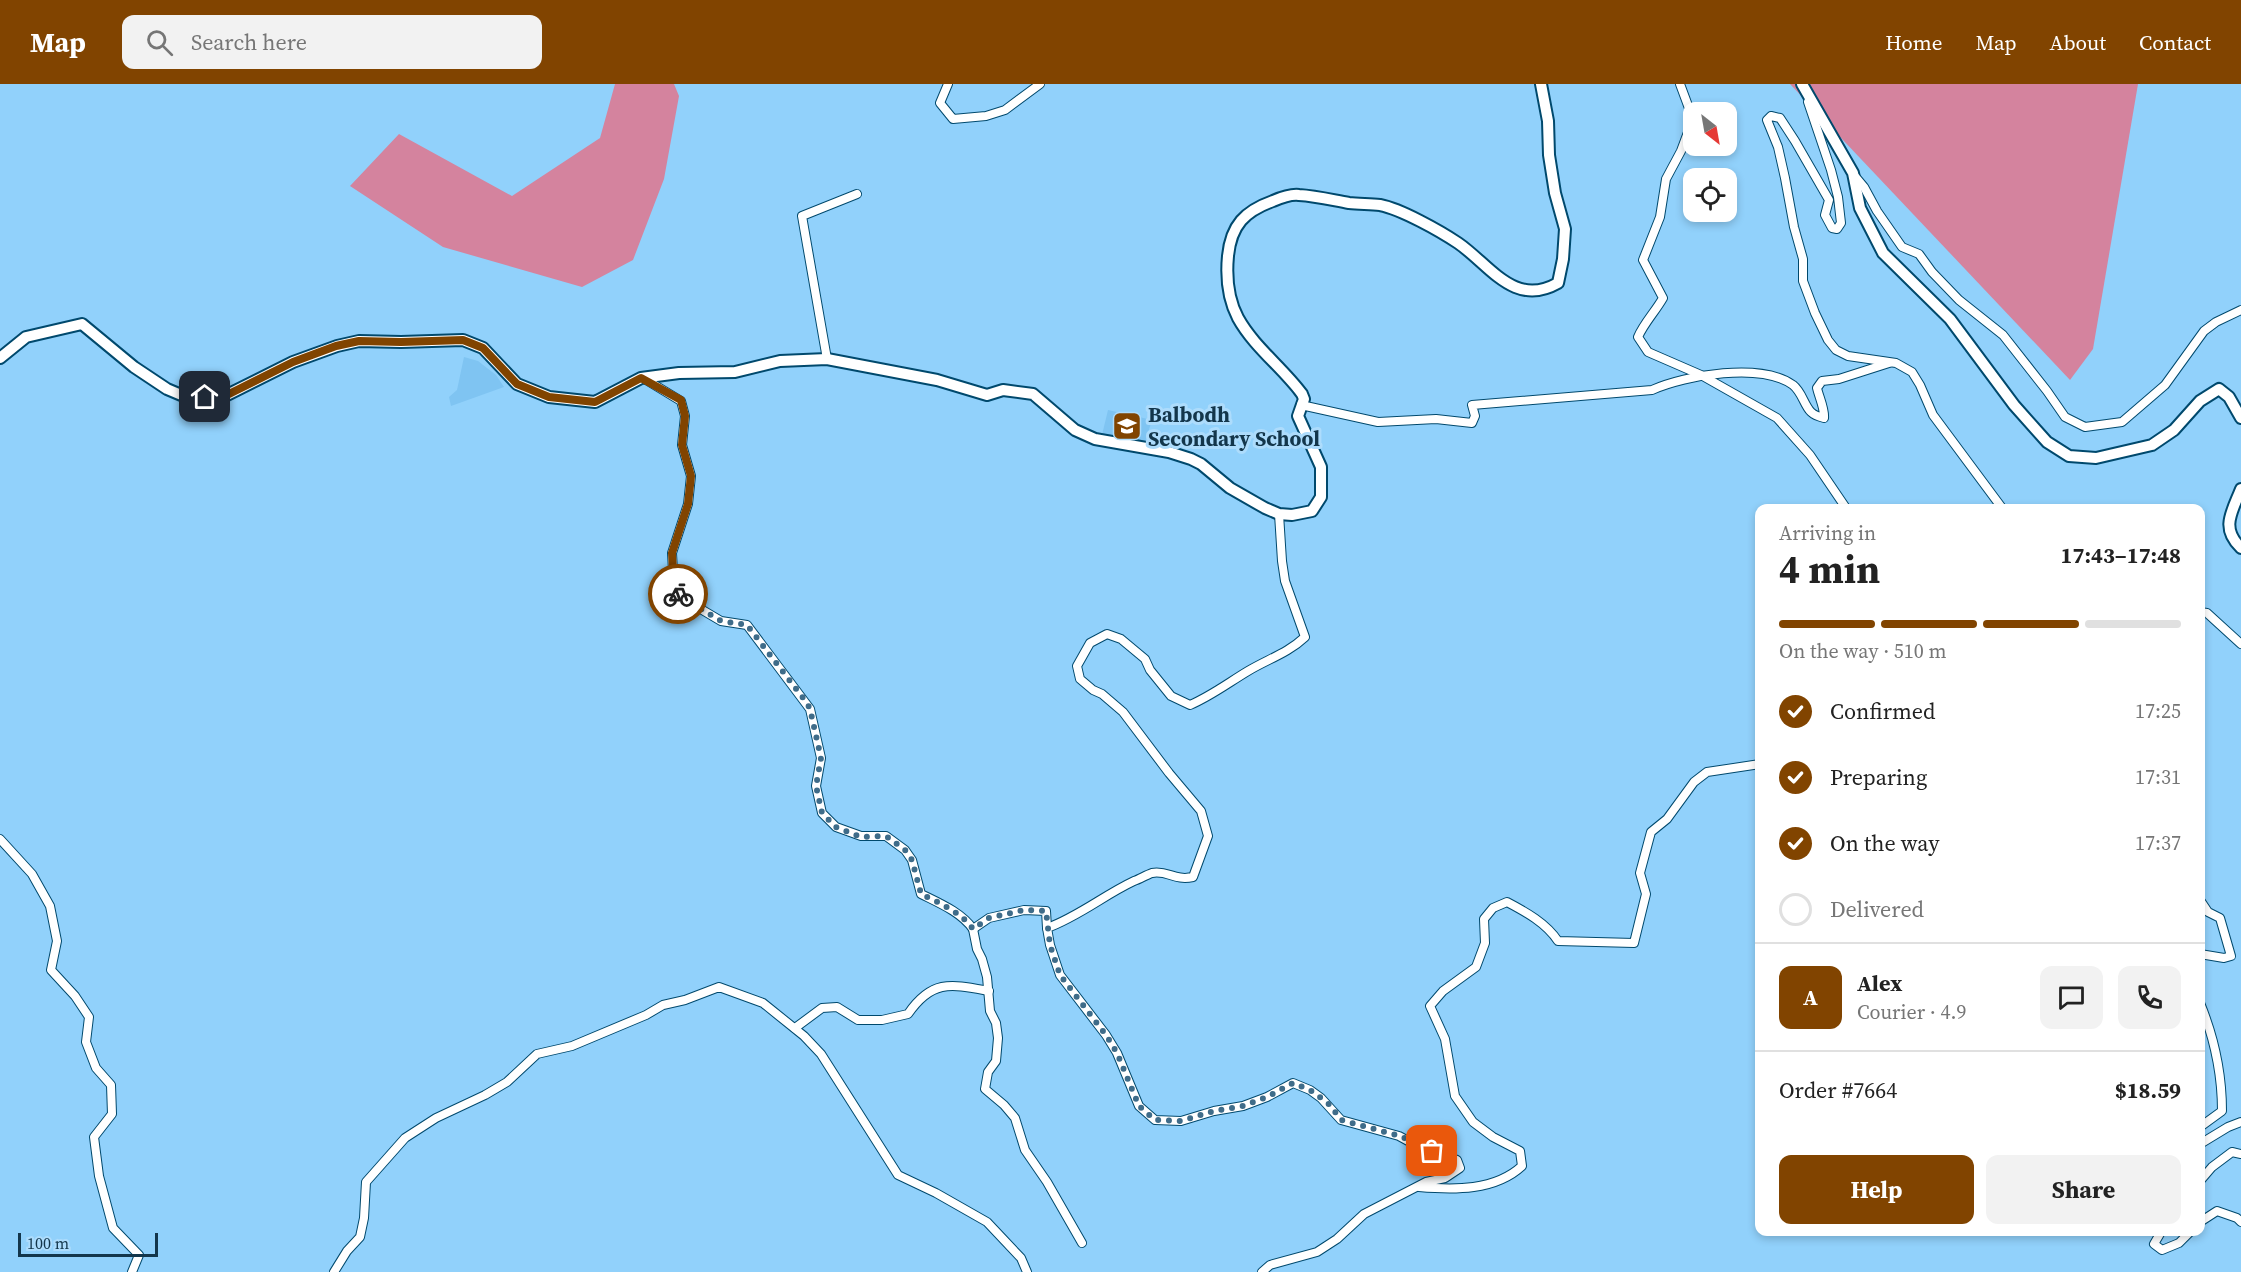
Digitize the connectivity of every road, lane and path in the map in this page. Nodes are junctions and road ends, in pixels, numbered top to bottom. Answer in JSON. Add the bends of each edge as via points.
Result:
{"nodes":[{"id":1,"x":948,"y":84,"type":"edge"},
{"id":2,"x":1040,"y":84,"type":"edge"},
{"id":3,"x":1541,"y":84,"type":"edge"},
{"id":4,"x":1680,"y":84,"type":"edge"},
{"id":5,"x":1802,"y":84,"type":"edge"},
{"id":6,"x":1853,"y":173,"type":"junction"},
{"id":7,"x":857,"y":194,"type":"dead end"},
{"id":8,"x":2241,"y":310,"type":"edge"},
{"id":9,"x":0,"y":358,"type":"edge"},
{"id":10,"x":827,"y":359,"type":"junction"},
{"id":11,"x":1890,"y":363,"type":"junction"},
{"id":12,"x":1701,"y":375,"type":"junction"},
{"id":13,"x":641,"y":378,"type":"junction"},
{"id":14,"x":1301,"y":405,"type":"junction"},
{"id":15,"x":2241,"y":418,"type":"edge"},
{"id":16,"x":2241,"y":489,"type":"edge"},
{"id":17,"x":1843,"y":504,"type":"edge"},
{"id":18,"x":1999,"y":504,"type":"edge"},
{"id":19,"x":1279,"y":514,"type":"junction"},
{"id":20,"x":2241,"y":548,"type":"edge"},
{"id":21,"x":2205,"y":613,"type":"edge"},
{"id":22,"x":2241,"y":644,"type":"edge"},
{"id":23,"x":1755,"y":765,"type":"edge"},
{"id":24,"x":0,"y":839,"type":"edge"},
{"id":25,"x":2205,"y":908,"type":"edge"},
{"id":26,"x":1047,"y":928,"type":"junction"},
{"id":27,"x":973,"y":929,"type":"junction"},
{"id":28,"x":2205,"y":955,"type":"edge"},
{"id":29,"x":989,"y":991,"type":"junction"},
{"id":30,"x":2205,"y":1018,"type":"edge"},
{"id":31,"x":795,"y":1028,"type":"junction"},
{"id":32,"x":2241,"y":1122,"type":"edge"},
{"id":33,"x":2205,"y":1123,"type":"edge"},
{"id":34,"x":2205,"y":1141,"type":"edge"},
{"id":35,"x":2241,"y":1154,"type":"edge"},
{"id":36,"x":2205,"y":1175,"type":"edge"},
{"id":37,"x":1417,"y":1187,"type":"junction"},
{"id":38,"x":2205,"y":1219,"type":"edge"},
{"id":39,"x":2241,"y":1222,"type":"edge"},
{"id":40,"x":2159,"y":1236,"type":"edge"},
{"id":41,"x":2186,"y":1236,"type":"edge"},
{"id":42,"x":1082,"y":1243,"type":"dead end"},
{"id":43,"x":132,"y":1272,"type":"edge"},
{"id":44,"x":334,"y":1272,"type":"edge"},
{"id":45,"x":1028,"y":1272,"type":"edge"},
{"id":46,"x":1262,"y":1272,"type":"edge"}],
"edges":[{"from":1,"to":2,"type":"street","via":[[940,103],[953,119],[1005,110]]},
{"from":3,"to":14,"type":"main road","via":[[1555,193],[1565,229],[1558,283],[1545,290],[1532,292],[1510,285],[1458,243],[1380,205],[1297,194],[1256,207],[1243,217],[1229,246],[1228,289],[1232,304],[1246,330],[1302,394]]},
{"from":4,"to":12,"type":"street","via":[[1693,118],[1666,179],[1660,217],[1643,260],[1663,298],[1638,337],[1648,352]]},
{"from":5,"to":6,"type":"main road"},
{"from":5,"to":11,"type":"street","via":[[1831,170],[1841,223],[1837,229],[1832,228],[1825,215],[1829,200],[1780,118],[1772,116],[1767,120],[1780,157],[1803,260],[1803,280],[1815,314],[1836,350],[1848,356]]},
{"from":6,"to":8,"type":"street","via":[[1902,247],[1918,254],[1959,300],[2003,335],[2065,417],[2085,427],[2122,422],[2165,385],[2205,331]]},
{"from":6,"to":15,"type":"main road","via":[[1860,208],[1883,252],[1950,319],[2014,405],[2047,442],[2069,456],[2096,458],[2152,445],[2219,389],[2229,397]]},
{"from":7,"to":10,"type":"street","via":[[802,216]]},
{"from":9,"to":13,"type":"main road","via":[[26,337],[82,324],[134,367],[186,397],[223,397],[293,362],[359,341],[463,340],[483,348],[517,384],[549,397],[595,402]]},
{"from":10,"to":13,"type":"main road","via":[[780,361],[735,372]]},
{"from":10,"to":19,"type":"main road","via":[[937,380],[987,395],[1002,390],[1032,394],[1075,430],[1095,439],[1191,459],[1230,488]]},
{"from":11,"to":12,"type":"street","via":[[1822,381],[1817,388],[1824,418],[1811,413],[1795,386],[1784,380],[1764,374]]},
{"from":11,"to":18,"type":"street","via":[[1912,372],[1933,415]]},
{"from":12,"to":14,"type":"street","via":[[1652,390],[1472,405],[1472,423],[1436,419],[1378,422]]},
{"from":12,"to":17,"type":"street","via":[[1777,418],[1810,455]]},
{"from":13,"to":27,"type":"street","via":[[681,400],[685,416],[682,445],[691,476],[688,504],[672,553],[680,602],[721,621],[747,625],[810,709],[821,758],[816,786],[822,813],[836,827],[861,837],[886,836],[905,850],[912,860],[921,894],[948,908]]},
{"from":14,"to":19,"type":"main road","via":[[1298,416],[1321,467],[1321,497],[1312,511]]},
{"from":16,"to":20,"type":"main road","via":[[2228,522],[2233,540]]},
{"from":19,"to":26,"type":"street","via":[[1285,581],[1305,637],[1292,649],[1190,705],[1171,696],[1145,658],[1121,639],[1107,634],[1090,643],[1077,666],[1080,679],[1123,712],[1201,811],[1208,836],[1193,877],[1181,880],[1167,873],[1152,873]]},
{"from":21,"to":22,"type":"street"},
{"from":23,"to":37,"type":"street","via":[[1707,772],[1651,832],[1640,873],[1646,894],[1634,943],[1558,941],[1547,928],[1507,902],[1492,908],[1485,919],[1485,943],[1476,967],[1443,991],[1430,1006],[1445,1039],[1455,1096],[1473,1122],[1520,1151],[1522,1166],[1510,1177],[1473,1188]]},
{"from":24,"to":43,"type":"street","via":[[32,874],[50,906],[57,941],[51,970],[89,1017],[86,1041],[96,1068],[111,1085],[112,1114],[94,1137],[94,1145],[113,1228],[139,1255]]},
{"from":25,"to":28,"type":"street","via":[[2220,918],[2231,956]]},
{"from":26,"to":27,"type":"street","via":[[1046,911],[1024,910],[989,918]]},
{"from":26,"to":37,"type":"street","via":[[1060,975],[1117,1053],[1139,1106],[1155,1120],[1181,1121],[1243,1106],[1293,1083],[1321,1098],[1341,1120],[1400,1136],[1457,1160],[1460,1168],[1445,1178]]},
{"from":27,"to":29,"type":"street"},
{"from":29,"to":31,"type":"street","via":[[958,985],[933,988],[908,1014],[882,1020],[858,1020],[837,1007],[822,1008]]},
{"from":29,"to":42,"type":"street","via":[[998,1038],[996,1060],[988,1072],[985,1089],[1015,1118],[1025,1150]]},
{"from":30,"to":33,"type":"street","via":[[2222,1086],[2222,1111]]},
{"from":31,"to":44,"type":"street","via":[[763,1003],[719,987],[663,1005],[572,1046],[537,1053],[507,1082],[436,1118],[405,1138],[383,1161],[366,1182],[360,1237]]},
{"from":31,"to":45,"type":"street","via":[[821,1053],[898,1174],[987,1222],[1021,1258]]},
{"from":32,"to":34,"type":"street"},
{"from":35,"to":36,"type":"street","via":[[2232,1152]]},
{"from":37,"to":46,"type":"street","via":[[1364,1214],[1317,1252],[1270,1265]]},
{"from":38,"to":39,"type":"street","via":[[2217,1211]]},
{"from":40,"to":41,"type":"street","via":[[2154,1244],[2162,1250]]}]}
